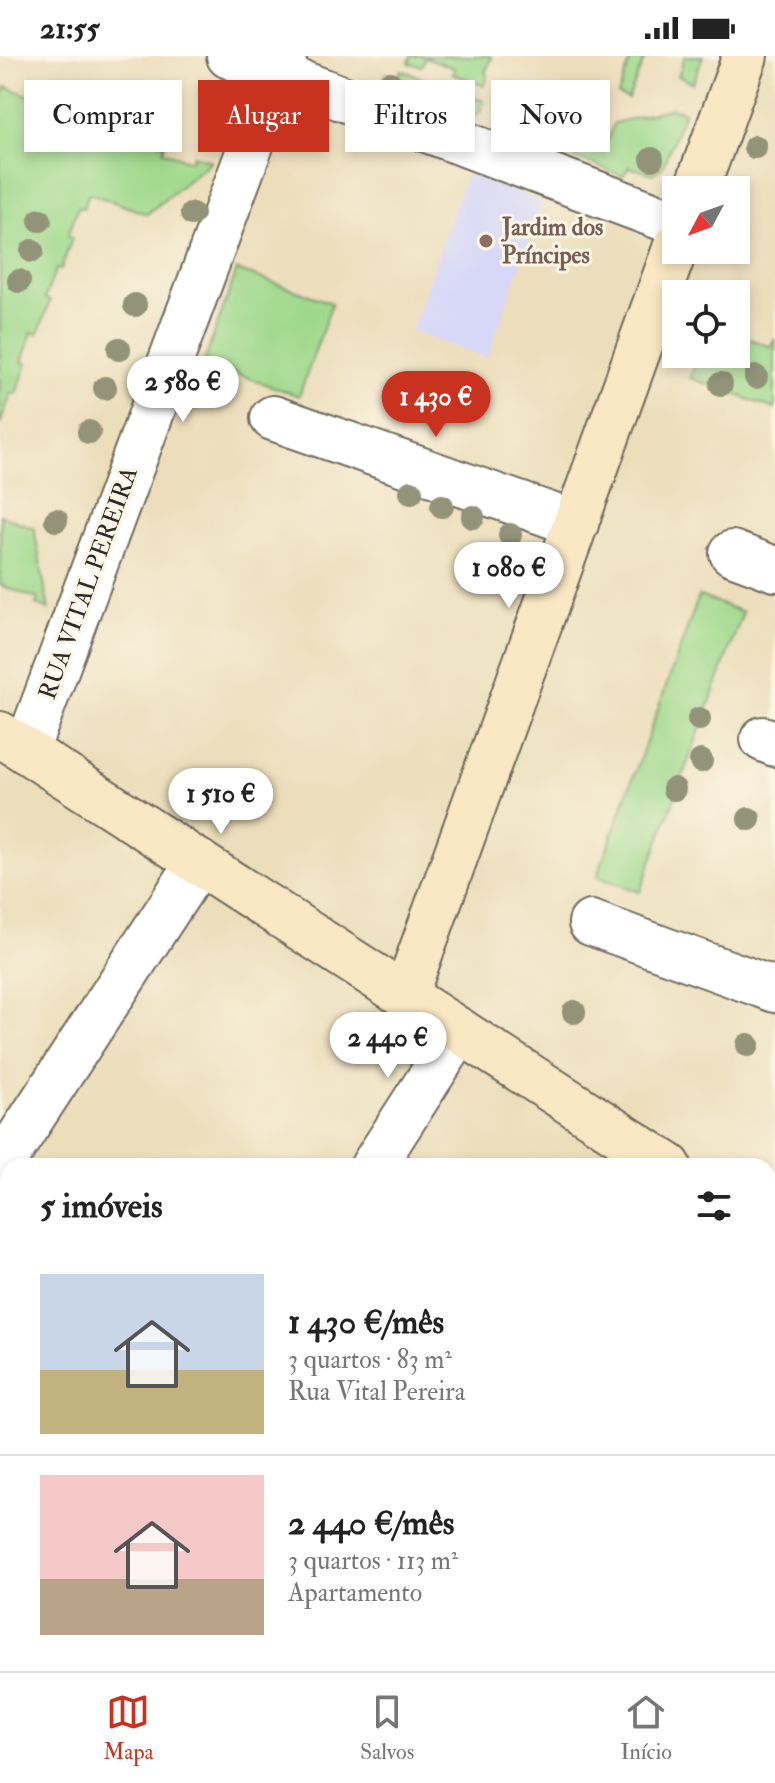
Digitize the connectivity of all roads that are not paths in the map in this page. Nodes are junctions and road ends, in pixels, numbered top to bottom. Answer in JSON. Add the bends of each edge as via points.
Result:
{"nodes":[{"id":1,"x":229,"y":56,"type":"edge"},
{"id":2,"x":745,"y":56,"type":"edge"},
{"id":3,"x":280,"y":64,"type":"edge"},
{"id":4,"x":701,"y":176,"type":"edge"},
{"id":5,"x":662,"y":217,"type":"edge"},
{"id":6,"x":670,"y":264,"type":"edge"},
{"id":7,"x":273,"y":418,"type":"dead end"},
{"id":8,"x":576,"y":524,"type":"junction"},
{"id":9,"x":732,"y":553,"type":"dead end"},
{"id":10,"x":775,"y":569,"type":"edge"},
{"id":11,"x":13,"y":742,"type":"edge"},
{"id":12,"x":199,"y":862,"type":"junction"},
{"id":13,"x":591,"y":923,"type":"dead end"},
{"id":14,"x":775,"y":990,"type":"edge"},
{"id":15,"x":405,"y":996,"type":"junction"},
{"id":16,"x":460,"y":1031,"type":"junction"},
{"id":17,"x":6,"y":1158,"type":"edge"},
{"id":18,"x":378,"y":1158,"type":"edge"},
{"id":19,"x":657,"y":1158,"type":"edge"}],
"edges":[{"from":1,"to":3,"type":"street"},
{"from":2,"to":4,"type":"street"},
{"from":3,"to":5,"type":"street"},
{"from":3,"to":11,"type":"street","name":"RUA VITAL PEREIRA"},
{"from":6,"to":8,"type":"street"},
{"from":7,"to":8,"type":"street"},
{"from":8,"to":15,"type":"street"},
{"from":9,"to":10,"type":"street"},
{"from":11,"to":12,"type":"street"},
{"from":12,"to":15,"type":"street"},
{"from":12,"to":17,"type":"street"},
{"from":13,"to":14,"type":"street"},
{"from":15,"to":16,"type":"street"},
{"from":16,"to":18,"type":"street"},
{"from":16,"to":19,"type":"street"}]}
